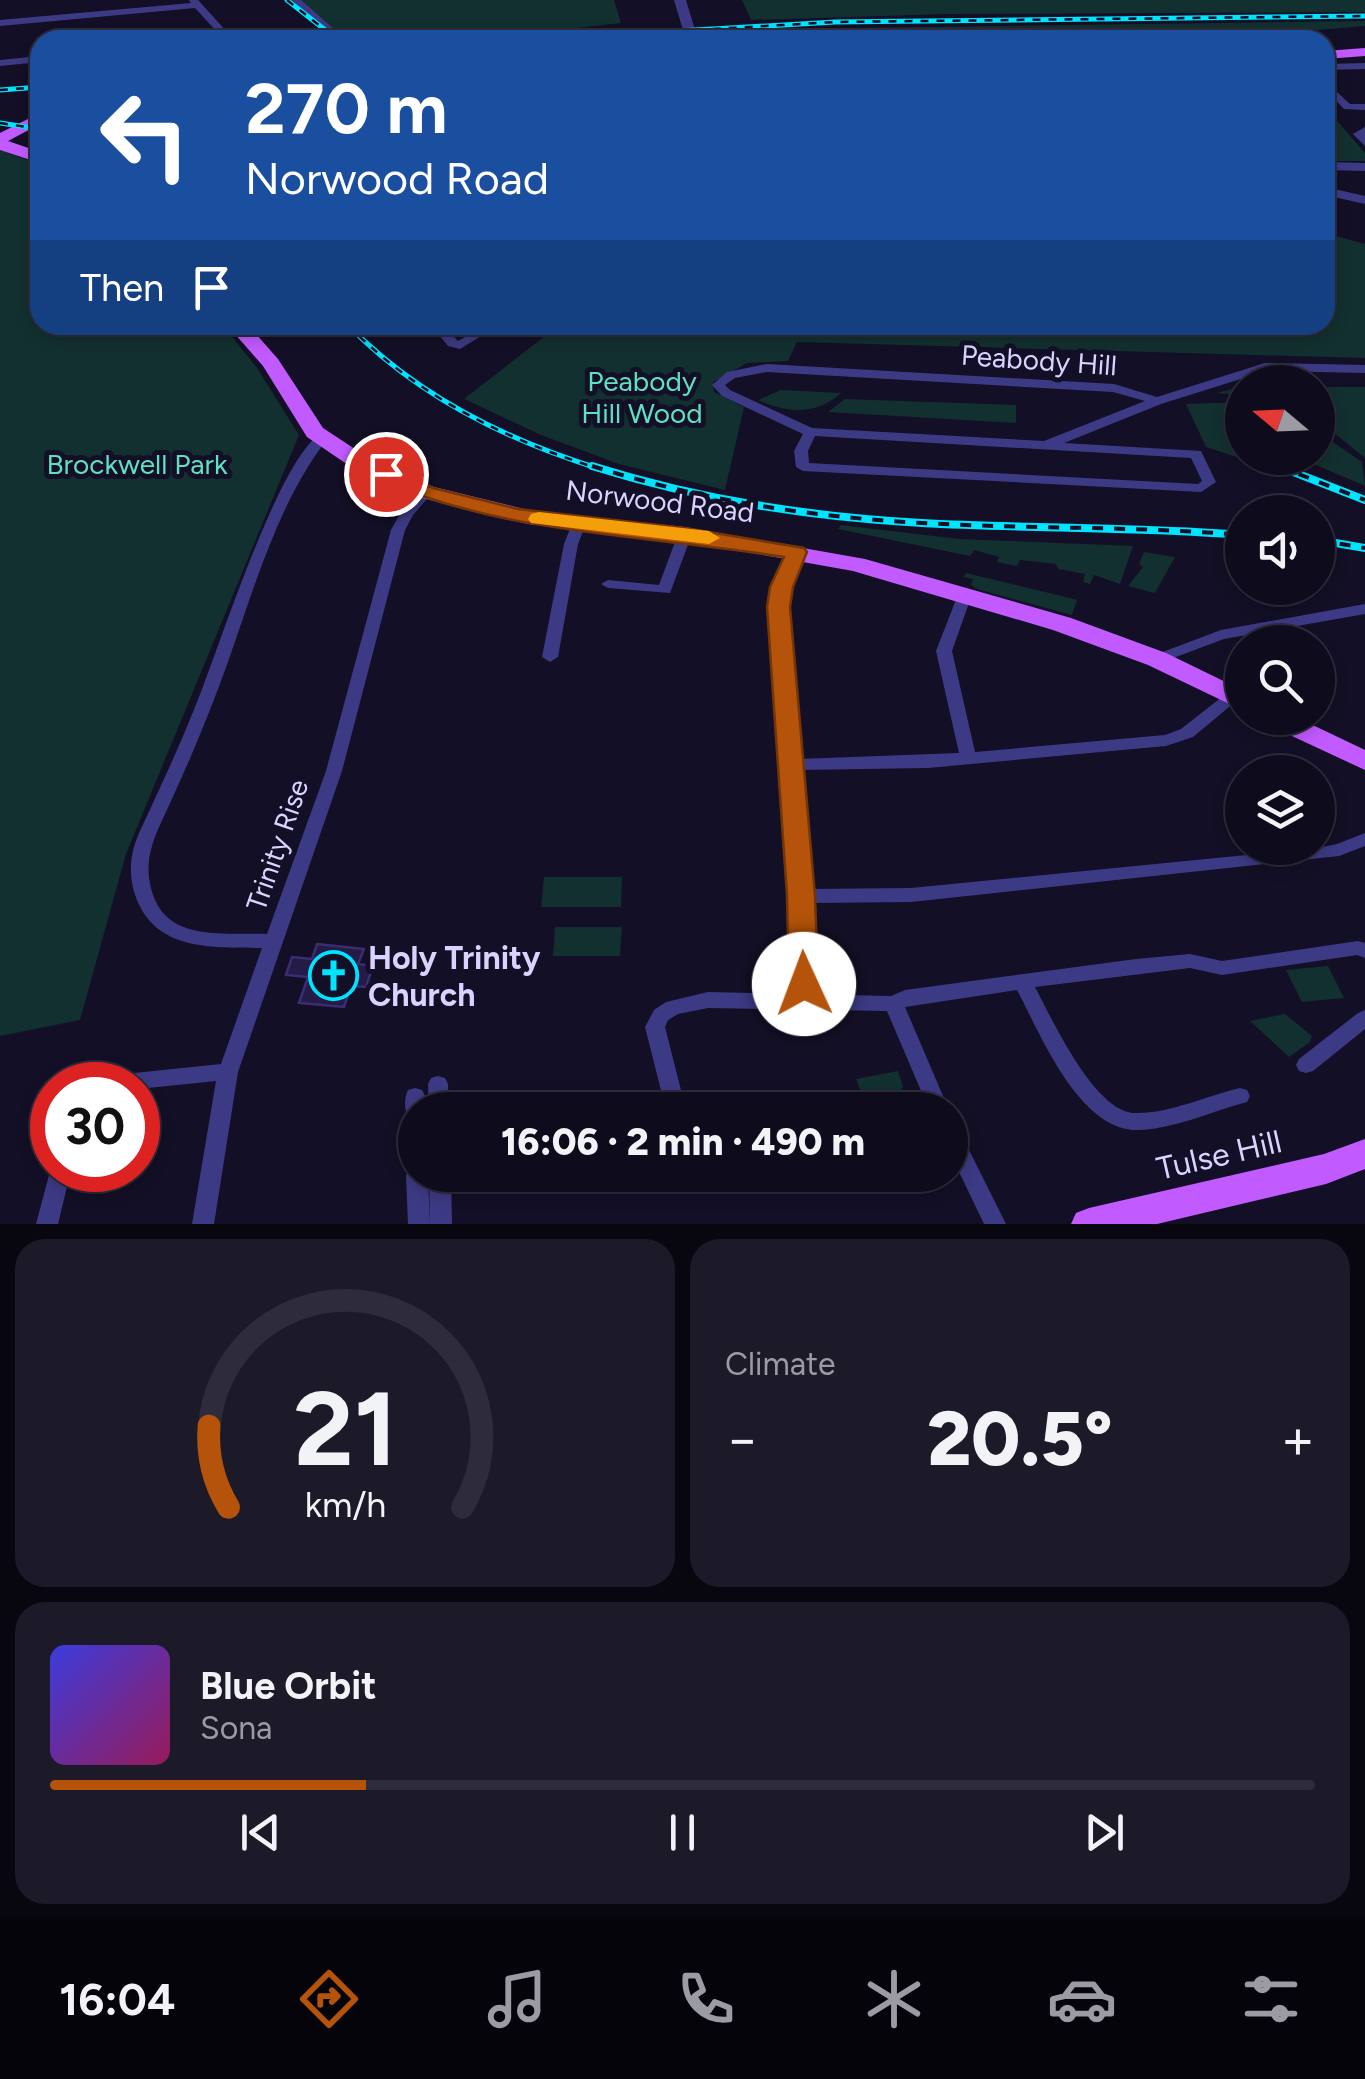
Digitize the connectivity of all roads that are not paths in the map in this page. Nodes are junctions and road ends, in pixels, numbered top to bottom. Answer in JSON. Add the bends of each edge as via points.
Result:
{"nodes":[{"id":1,"x":296,"y":0,"type":"edge"},
{"id":2,"x":680,"y":0,"type":"edge"},
{"id":3,"x":195,"y":2,"type":"edge"},
{"id":4,"x":0,"y":23,"type":"edge"},
{"id":5,"x":220,"y":30,"type":"edge"},
{"id":6,"x":330,"y":30,"type":"edge"},
{"id":7,"x":689,"y":30,"type":"edge"},
{"id":8,"x":1335,"y":54,"type":"edge"},
{"id":9,"x":30,"y":60,"type":"edge"},
{"id":10,"x":0,"y":63,"type":"edge"},
{"id":11,"x":1363,"y":64,"type":"edge"},
{"id":12,"x":1335,"y":66,"type":"edge"},
{"id":13,"x":1335,"y":95,"type":"edge"},
{"id":14,"x":1365,"y":107,"type":"edge"},
{"id":15,"x":30,"y":124,"type":"edge"},
{"id":16,"x":1365,"y":130,"type":"edge"},
{"id":17,"x":0,"y":142,"type":"edge"},
{"id":18,"x":1365,"y":143,"type":"edge"},
{"id":19,"x":30,"y":154,"type":"edge"},
{"id":20,"x":1335,"y":166,"type":"edge"},
{"id":21,"x":1365,"y":167,"type":"edge"},
{"id":22,"x":1335,"y":192,"type":"edge"},
{"id":23,"x":1365,"y":200,"type":"edge"},
{"id":24,"x":246,"y":335,"type":"edge"},
{"id":25,"x":445,"y":335,"type":"edge"},
{"id":26,"x":476,"y":335,"type":"edge"},
{"id":27,"x":1365,"y":368,"type":"edge"},
{"id":28,"x":1157,"y":401,"type":"junction"},
{"id":29,"x":810,"y":432,"type":"junction"},
{"id":30,"x":1077,"y":433,"type":"junction"},
{"id":31,"x":322,"y":437,"type":"junction"},
{"id":32,"x":1044,"y":446,"type":"junction"},
{"id":33,"x":1094,"y":449,"type":"junction"},
{"id":34,"x":426,"y":492,"type":"junction"},
{"id":35,"x":580,"y":524,"type":"junction"},
{"id":36,"x":685,"y":534,"type":"junction"},
{"id":37,"x":796,"y":552,"type":"junction"},
{"id":38,"x":608,"y":584,"type":"dead end"},
{"id":39,"x":964,"y":597,"type":"junction"},
{"id":40,"x":1365,"y":610,"type":"edge"},
{"id":41,"x":550,"y":657,"type":"dead end"},
{"id":42,"x":1157,"y":659,"type":"junction"},
{"id":43,"x":1225,"y":693,"type":"edge"},
{"id":44,"x":1225,"y":708,"type":"edge"},
{"id":45,"x":1311,"y":735,"type":"edge"},
{"id":46,"x":968,"y":758,"type":"junction"},
{"id":47,"x":1365,"y":761,"type":"edge"},
{"id":48,"x":789,"y":765,"type":"junction"},
{"id":49,"x":1365,"y":839,"type":"edge"},
{"id":50,"x":801,"y":896,"type":"junction"},
{"id":51,"x":274,"y":942,"type":"junction"},
{"id":52,"x":1365,"y":951,"type":"edge"},
{"id":53,"x":1022,"y":982,"type":"junction"},
{"id":54,"x":804,"y":984,"type":"dead end"},
{"id":55,"x":894,"y":1004,"type":"junction"},
{"id":56,"x":1365,"y":1018,"type":"edge"},
{"id":57,"x":1306,"y":1065,"type":"dead end"},
{"id":58,"x":228,"y":1072,"type":"junction"},
{"id":59,"x":160,"y":1079,"type":"edge"},
{"id":60,"x":438,"y":1084,"type":"dead end"},
{"id":61,"x":438,"y":1092,"type":"edge"},
{"id":62,"x":672,"y":1092,"type":"edge"},
{"id":63,"x":931,"y":1092,"type":"edge"},
{"id":64,"x":1240,"y":1096,"type":"dead end"},
{"id":65,"x":1365,"y":1154,"type":"edge"},
{"id":66,"x":968,"y":1168,"type":"edge"},
{"id":67,"x":55,"y":1192,"type":"edge"},
{"id":68,"x":418,"y":1192,"type":"edge"},
{"id":69,"x":441,"y":1192,"type":"edge"},
{"id":70,"x":202,"y":1220,"type":"edge"},
{"id":71,"x":47,"y":1224,"type":"edge"},
{"id":72,"x":419,"y":1224,"type":"edge"},
{"id":73,"x":441,"y":1224,"type":"edge"},
{"id":74,"x":996,"y":1224,"type":"edge"},
{"id":75,"x":1090,"y":1224,"type":"edge"}],
"edges":[{"from":1,"to":6,"type":"street"},
{"from":2,"to":7,"type":"street"},
{"from":3,"to":4,"type":"street"},
{"from":3,"to":5,"type":"street"},
{"from":8,"to":11,"type":"main road"},
{"from":9,"to":10,"type":"street"},
{"from":11,"to":12,"type":"street"},
{"from":13,"to":14,"type":"street","via":[[1346,107]]},
{"from":15,"to":17,"type":"main road"},
{"from":16,"to":18,"type":"street","via":[[1358,134]]},
{"from":17,"to":19,"type":"main road"},
{"from":20,"to":21,"type":"street"},
{"from":22,"to":23,"type":"street"},
{"from":24,"to":31,"type":"main road","name":"Norwood Road"},
{"from":25,"to":26,"type":"street","via":[[460,345]]},
{"from":27,"to":28,"type":"street","via":[[1266,367]]},
{"from":28,"to":29,"type":"street","name":"Peabody Hill","via":[[1094,386],[767,368],[730,375],[718,385]]},
{"from":28,"to":30,"type":"street","name":"Peabody Hill"},
{"from":29,"to":32,"type":"street","name":"Peabody Hill"},
{"from":29,"to":33,"type":"street","name":"Peabody Hill","via":[[801,451],[803,467],[1200,488],[1209,482],[1196,454]]},
{"from":30,"to":32,"type":"street","name":"Peabody Hill"},
{"from":30,"to":33,"type":"street"},
{"from":31,"to":34,"type":"main road","name":"Norwood Road"},
{"from":31,"to":51,"type":"street","via":[[307,450],[280,509],[142,848],[138,872],[154,914],[181,934]]},
{"from":32,"to":33,"type":"street","name":"Peabody Hill"},
{"from":34,"to":35,"type":"main road","name":"Norwood Road"},
{"from":34,"to":51,"type":"street","name":"Trinity Rise","via":[[398,530],[334,772]]},
{"from":35,"to":36,"type":"main road","name":"Norwood Road"},
{"from":35,"to":41,"type":"street"},
{"from":36,"to":37,"type":"main road","name":"Norwood Road"},
{"from":36,"to":38,"type":"street","via":[[665,590]]},
{"from":37,"to":39,"type":"main road","name":"Norwood Road"},
{"from":37,"to":48,"type":"street","via":[[778,607]]},
{"from":39,"to":42,"type":"main road","name":"Norwood Road"},
{"from":39,"to":46,"type":"street","via":[[944,650]]},
{"from":40,"to":42,"type":"street","via":[[1221,635]]},
{"from":42,"to":43,"type":"main road","name":"Norwood Road"},
{"from":44,"to":46,"type":"street","via":[[1166,740]]},
{"from":45,"to":47,"type":"main road"},
{"from":46,"to":48,"type":"street"},
{"from":48,"to":50,"type":"street"},
{"from":49,"to":50,"type":"street","via":[[1340,850],[911,895]]},
{"from":50,"to":54,"type":"street"},
{"from":51,"to":58,"type":"street","name":"Trinity Rise"},
{"from":52,"to":53,"type":"street","via":[[1222,968],[1190,961]]},
{"from":53,"to":55,"type":"street","via":[[915,995]]},
{"from":53,"to":64,"type":"street","via":[[1084,1086],[1109,1115],[1130,1122]]},
{"from":55,"to":62,"type":"street","via":[[724,999],[673,1007],[655,1026]]},
{"from":55,"to":63,"type":"street"},
{"from":56,"to":57,"type":"street"},
{"from":58,"to":59,"type":"street"},
{"from":58,"to":70,"type":"street","name":"Trinity Rise"},
{"from":60,"to":61,"type":"street"},
{"from":65,"to":75,"type":"main road","name":"Tulse Hill"},
{"from":66,"to":74,"type":"street"},
{"from":67,"to":71,"type":"street"},
{"from":68,"to":72,"type":"street"},
{"from":69,"to":73,"type":"street"}]}
